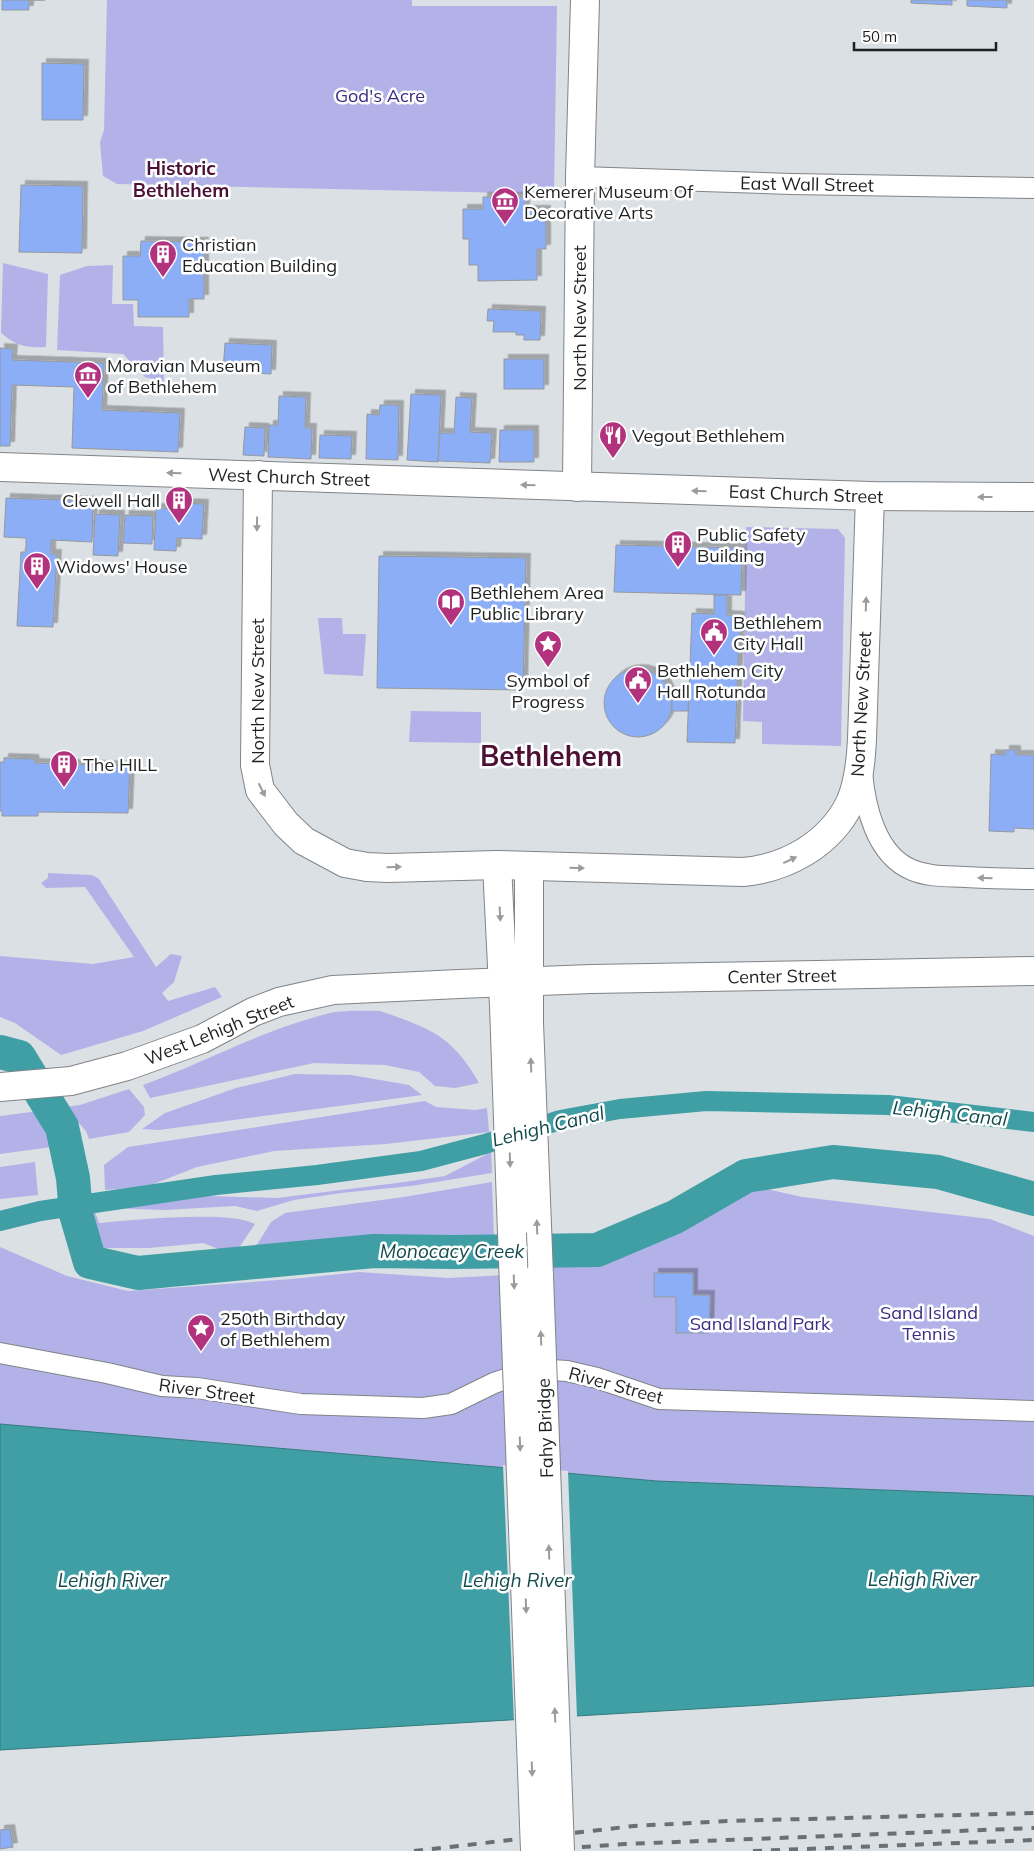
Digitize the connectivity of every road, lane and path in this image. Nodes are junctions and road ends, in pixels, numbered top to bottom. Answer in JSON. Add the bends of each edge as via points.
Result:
{"nodes":[{"id":1,"x":584,"y":0,"type":"edge"},
{"id":2,"x":580,"y":177,"type":"junction"},
{"id":3,"x":1034,"y":188,"type":"edge"},
{"id":4,"x":0,"y":467,"type":"edge"},
{"id":5,"x":258,"y":475,"type":"junction"},
{"id":6,"x":577,"y":487,"type":"junction"},
{"id":7,"x":870,"y":496,"type":"junction"},
{"id":8,"x":1034,"y":497,"type":"edge"},
{"id":9,"x":861,"y":757,"type":"junction"},
{"id":10,"x":497,"y":865,"type":"junction"},
{"id":11,"x":529,"y":866,"type":"junction"},
{"id":12,"x":1034,"y":879,"type":"edge"},
{"id":13,"x":1034,"y":971,"type":"edge"},
{"id":14,"x":516,"y":994,"type":"junction"},
{"id":15,"x":0,"y":1087,"type":"edge"},
{"id":16,"x":0,"y":1353,"type":"edge"},
{"id":17,"x":1034,"y":1411,"type":"edge"},
{"id":18,"x":535,"y":1851,"type":"edge"},
{"id":19,"x":560,"y":1851,"type":"edge"}],
"edges":[{"from":1,"to":2,"type":"main road","name":"North New Street"},
{"from":2,"to":3,"type":"street","name":"East Wall Street"},
{"from":2,"to":6,"type":"main road","name":"North New Street"},
{"from":5,"to":4,"type":"main road","name":"West Church Street","one_way":true},
{"from":6,"to":5,"type":"main road","name":"West Church Street","one_way":true},
{"from":5,"to":10,"type":"main road","name":"North New Street","one_way":true,"via":[[255,765],[260,790],[286,824],[304,841],[345,863],[388,868]]},
{"from":7,"to":6,"type":"main road","name":"East Church Street","one_way":true},
{"from":8,"to":7,"type":"main road","name":"East Church Street","one_way":true},
{"from":9,"to":7,"type":"main road","name":"North New Street","one_way":true},
{"from":11,"to":9,"type":"main road","name":"North New Street","one_way":true,"via":[[764,870],[809,850],[826,836],[850,803]]},
{"from":12,"to":9,"type":"street","one_way":true,"via":[[935,876],[903,865],[887,851],[876,830],[866,798]]},
{"from":10,"to":11,"type":"main road","name":"North New Street"},
{"from":10,"to":14,"type":"main road","one_way":true},
{"from":11,"to":14,"type":"main road"},
{"from":13,"to":14,"type":"main road","name":"Center Street"},
{"from":14,"to":15,"type":"main road","name":"West Lehigh Street","via":[[333,990],[279,1002],[202,1039],[127,1066],[71,1081]]},
{"from":14,"to":18,"type":"main road","name":"Fahy Bridge","one_way":true,"bridge":true},
{"from":19,"to":14,"type":"main road","name":"Fahy Bridge","one_way":true,"bridge":true},
{"from":16,"to":17,"type":"street","name":"River Street","via":[[162,1386],[198,1388],[301,1404],[423,1408],[452,1404],[494,1383],[536,1369],[597,1378],[659,1399]]}]}
